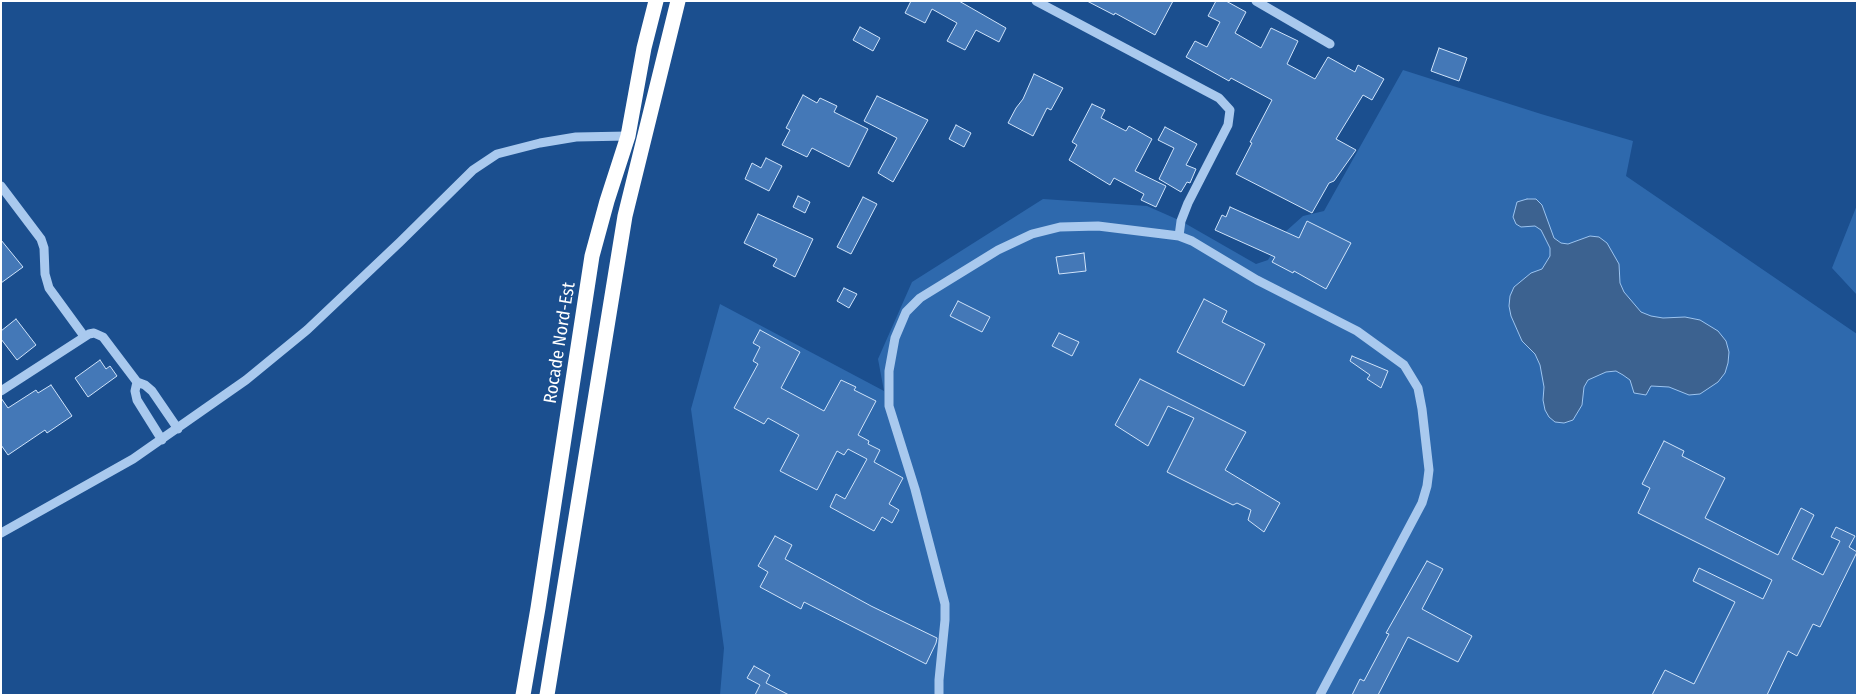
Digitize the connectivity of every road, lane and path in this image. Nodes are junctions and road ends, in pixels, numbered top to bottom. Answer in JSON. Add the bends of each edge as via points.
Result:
{"nodes":[{"id":1,"x":656,"y":1,"type":"edge"},
{"id":2,"x":678,"y":1,"type":"edge"},
{"id":3,"x":1036,"y":1,"type":"edge"},
{"id":4,"x":1256,"y":1,"type":"edge"},
{"id":5,"x":1330,"y":44,"type":"dead end"},
{"id":6,"x":628,"y":136,"type":"junction"},
{"id":7,"x":1,"y":186,"type":"edge"},
{"id":8,"x":1179,"y":236,"type":"junction"},
{"id":9,"x":84,"y":336,"type":"junction"},
{"id":10,"x":137,"y":382,"type":"junction"},
{"id":11,"x":1,"y":392,"type":"edge"},
{"id":12,"x":178,"y":428,"type":"junction"},
{"id":13,"x":162,"y":440,"type":"junction"},
{"id":14,"x":1,"y":533,"type":"edge"},
{"id":15,"x":523,"y":695,"type":"edge"},
{"id":16,"x":547,"y":695,"type":"edge"},
{"id":17,"x":939,"y":695,"type":"edge"},
{"id":18,"x":1320,"y":695,"type":"edge"}],
"edges":[{"from":1,"to":6,"type":"highway","name":"Rocade Nord-Est"},
{"from":2,"to":16,"type":"highway","via":[[625,216]]},
{"from":3,"to":8,"type":"street","via":[[1219,98],[1230,110],[1228,125],[1188,203]]},
{"from":4,"to":5,"type":"street"},
{"from":6,"to":12,"type":"street","via":[[576,137],[497,154],[455,186],[307,330],[246,380]]},
{"from":6,"to":15,"type":"highway","name":"Rocade Nord-Est","via":[[592,256]]},
{"from":7,"to":9,"type":"street","via":[[41,239],[49,288]]},
{"from":8,"to":17,"type":"street","via":[[1098,226],[1060,226],[1032,234],[998,250],[920,298],[906,312],[895,338],[888,370],[889,406],[945,604]]},
{"from":8,"to":18,"type":"street","via":[[1357,331],[1404,365],[1418,388],[1429,470],[1422,503]]},
{"from":9,"to":10,"type":"street","via":[[94,333],[103,337]]},
{"from":9,"to":11,"type":"street"},
{"from":10,"to":12,"type":"street","via":[[152,391]]},
{"from":10,"to":13,"type":"street","via":[[136,400]]},
{"from":12,"to":13,"type":"street"},
{"from":13,"to":14,"type":"street"}]}
